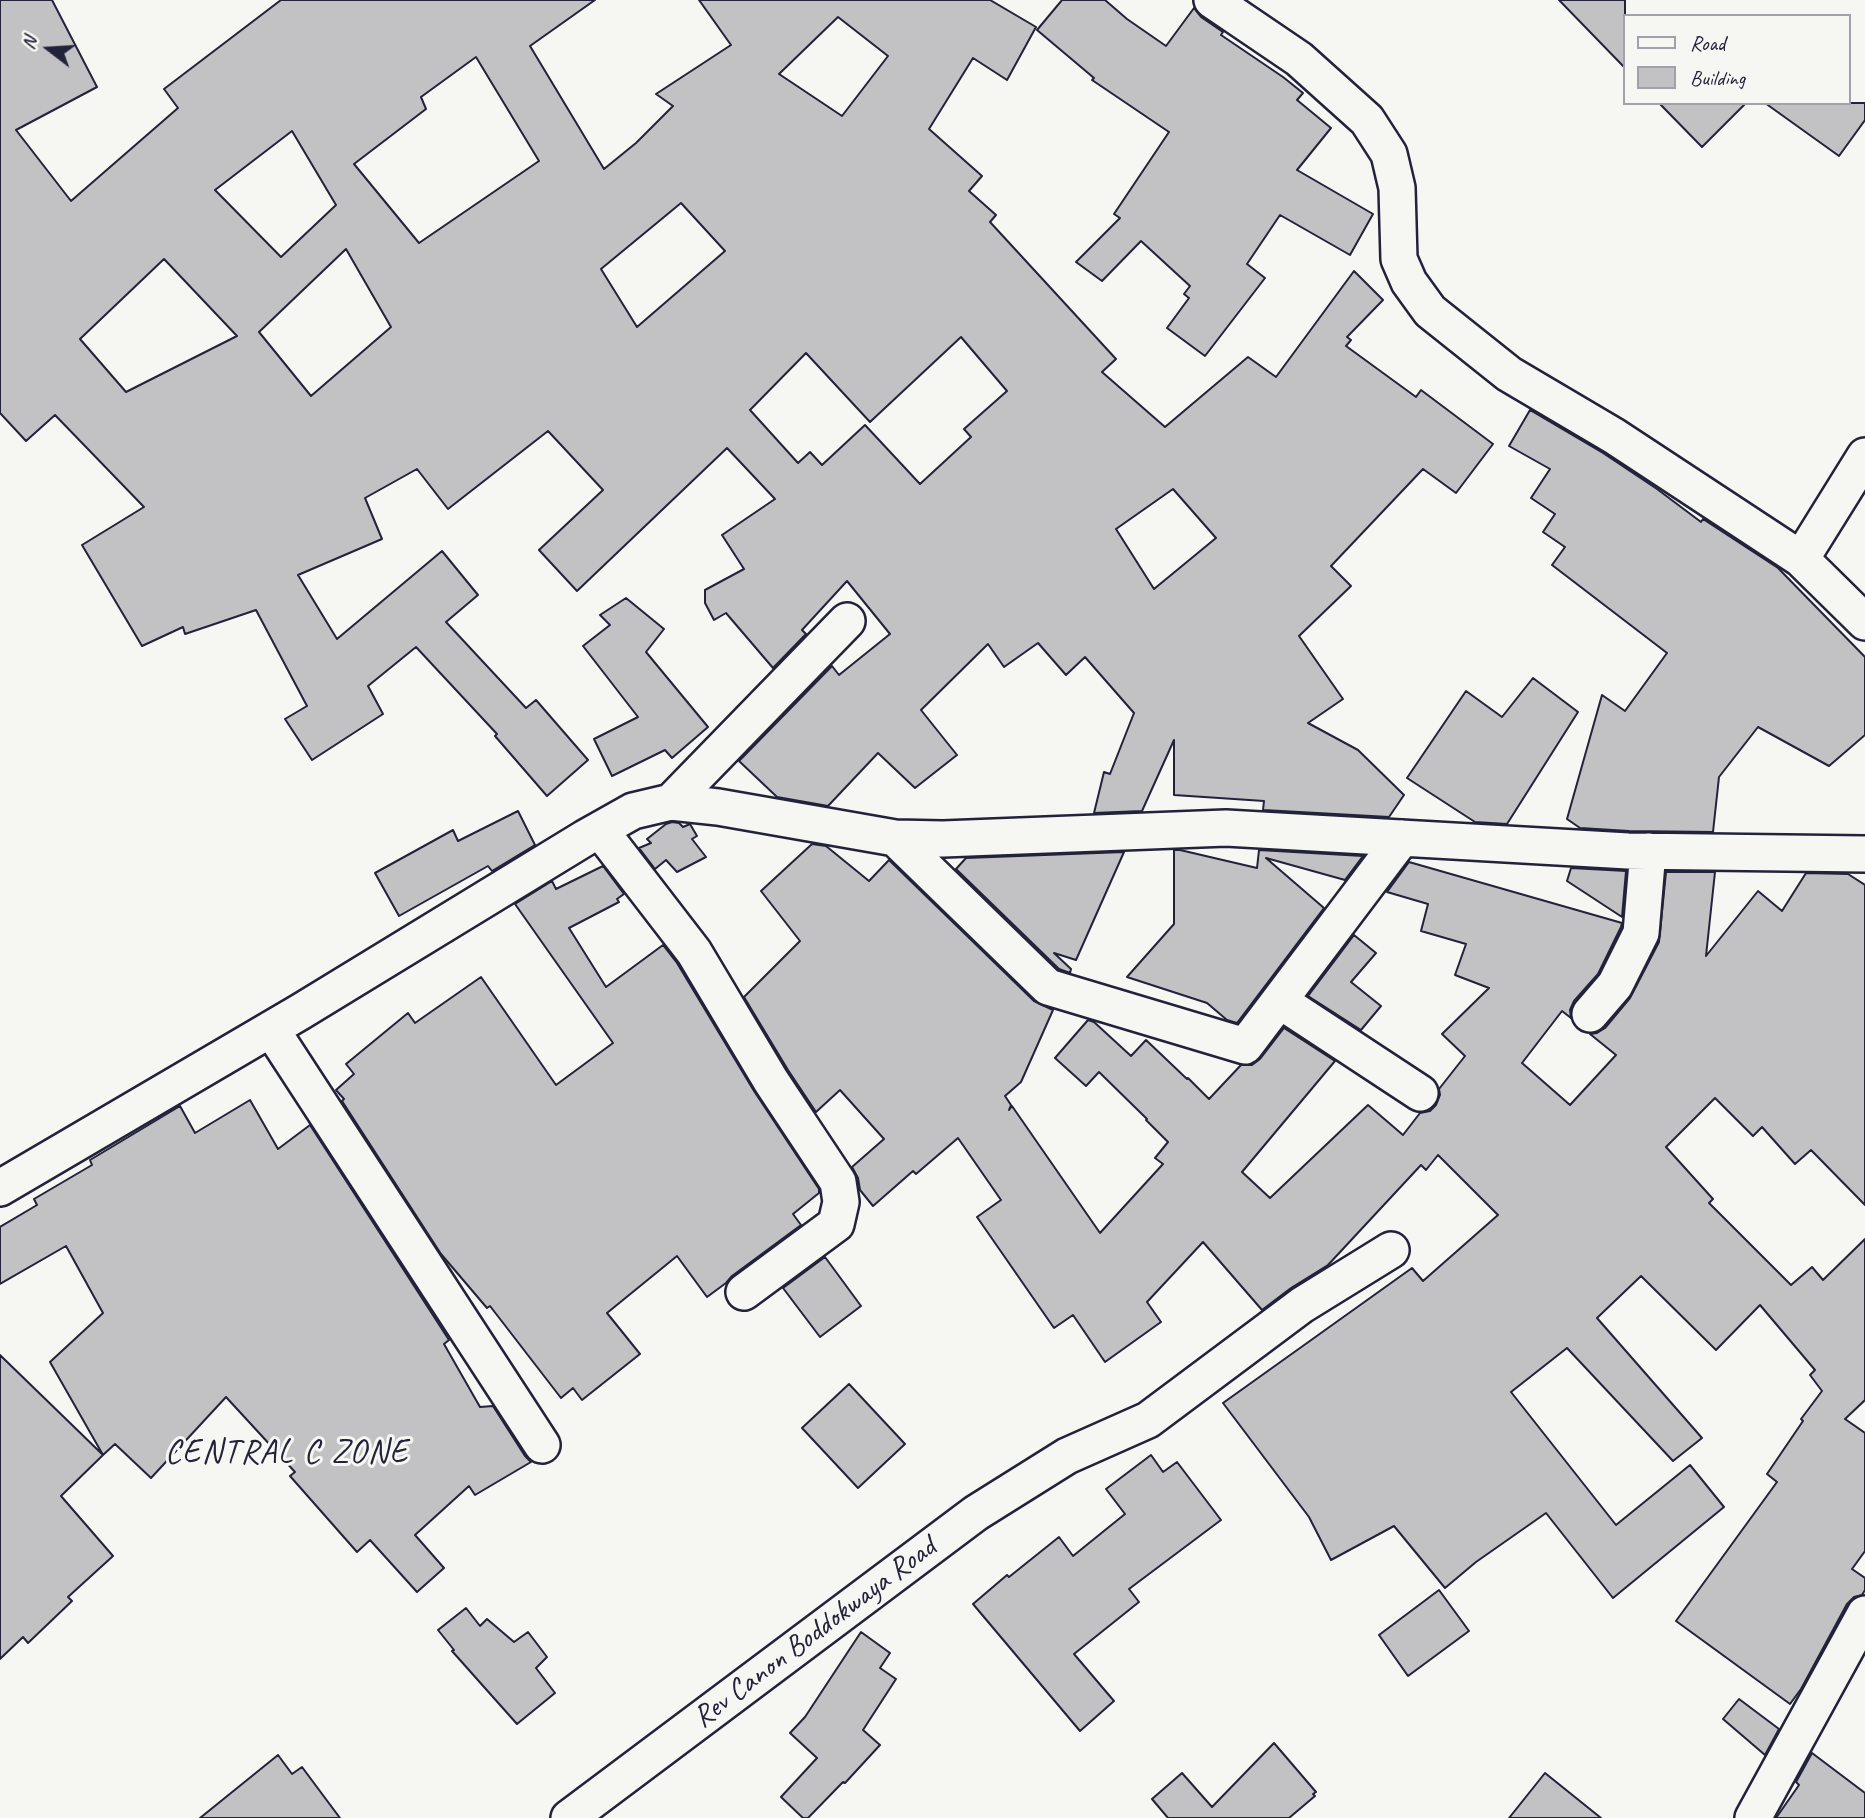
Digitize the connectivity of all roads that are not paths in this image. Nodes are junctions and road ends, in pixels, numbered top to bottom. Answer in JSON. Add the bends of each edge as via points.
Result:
{"nodes":[{"id":1,"x":1212,"y":0,"type":"edge"},
{"id":2,"x":1865,"y":456,"type":"edge"},
{"id":3,"x":1801,"y":559,"type":"junction"},
{"id":4,"x":847,"y":621,"type":"dead end"},
{"id":5,"x":1865,"y":622,"type":"edge"},
{"id":6,"x":671,"y":802,"type":"junction"},
{"id":7,"x":600,"y":830,"type":"junction"},
{"id":8,"x":895,"y":838,"type":"junction"},
{"id":9,"x":1402,"y":838,"type":"junction"},
{"id":10,"x":1648,"y":851,"type":"junction"},
{"id":11,"x":1865,"y":854,"type":"edge"},
{"id":12,"x":1280,"y":1001,"type":"junction"},
{"id":13,"x":1590,"y":1014,"type":"dead end"},
{"id":14,"x":271,"y":1029,"type":"junction"},
{"id":15,"x":1420,"y":1093,"type":"dead end"},
{"id":16,"x":0,"y":1188,"type":"edge"},
{"id":17,"x":1391,"y":1250,"type":"dead end"},
{"id":18,"x":744,"y":1292,"type":"dead end"},
{"id":19,"x":542,"y":1446,"type":"dead end"},
{"id":20,"x":1865,"y":1614,"type":"edge"},
{"id":21,"x":569,"y":1818,"type":"edge"},
{"id":22,"x":1753,"y":1818,"type":"edge"}],
"edges":[{"from":1,"to":3,"type":"street","via":[[1299,59],[1367,120],[1389,154],[1396,188],[1399,259],[1430,311],[1509,374],[1614,436]]},
{"from":2,"to":3,"type":"street"},
{"from":3,"to":5,"type":"street"},
{"from":4,"to":6,"type":"street"},
{"from":6,"to":7,"type":"street","via":[[633,811]]},
{"from":6,"to":8,"type":"street"},
{"from":7,"to":14,"type":"street"},
{"from":7,"to":18,"type":"street","via":[[694,952],[838,1182],[841,1202],[836,1224]]},
{"from":8,"to":9,"type":"street","via":[[1226,828]]},
{"from":8,"to":12,"type":"street","via":[[1048,987],[1245,1046]]},
{"from":9,"to":10,"type":"street"},
{"from":9,"to":12,"type":"street"},
{"from":10,"to":11,"type":"street"},
{"from":10,"to":13,"type":"street","via":[[1641,933],[1615,985]]},
{"from":12,"to":15,"type":"street"},
{"from":14,"to":16,"type":"street"},
{"from":14,"to":19,"type":"street"},
{"from":17,"to":21,"type":"street","name":"Rev Canon Boddokwaya Road","via":[[1302,1305],[1148,1420],[1067,1456],[976,1513]]},
{"from":20,"to":22,"type":"street"}]}
